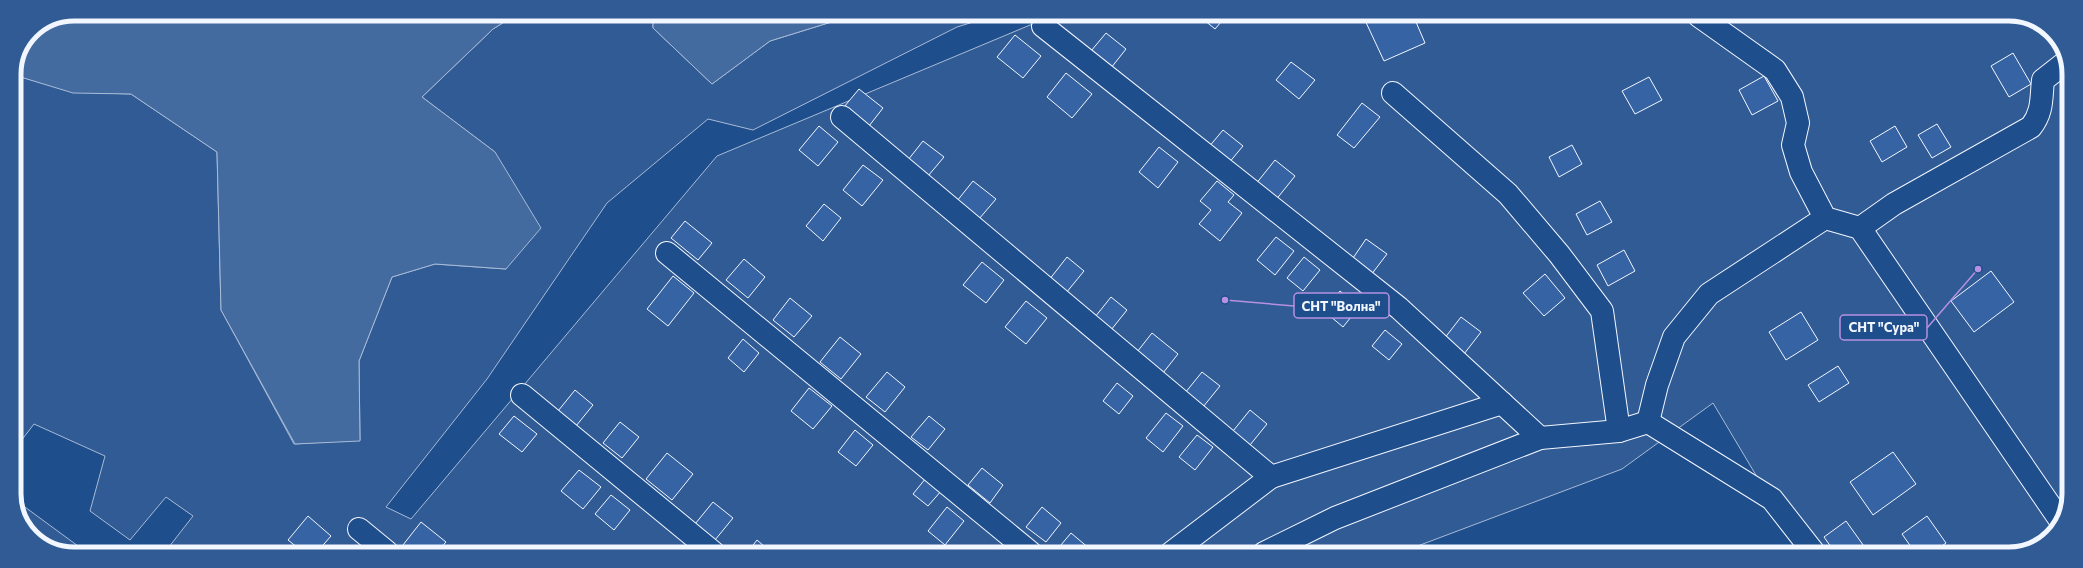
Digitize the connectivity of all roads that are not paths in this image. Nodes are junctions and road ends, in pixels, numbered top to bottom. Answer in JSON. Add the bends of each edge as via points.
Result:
{"nodes":[{"id":1,"x":1706,"y":21,"type":"edge"},
{"id":2,"x":1043,"y":26,"type":"dead end"},
{"id":3,"x":2061,"y":66,"type":"edge"},
{"id":4,"x":1393,"y":93,"type":"dead end"},
{"id":5,"x":842,"y":117,"type":"dead end"},
{"id":6,"x":1824,"y":218,"type":"junction"},
{"id":7,"x":1860,"y":228,"type":"junction"},
{"id":8,"x":667,"y":253,"type":"dead end"},
{"id":9,"x":522,"y":395,"type":"dead end"},
{"id":10,"x":1502,"y":403,"type":"junction"},
{"id":11,"x":1648,"y":422,"type":"junction"},
{"id":12,"x":1619,"y":430,"type":"junction"},
{"id":13,"x":1540,"y":438,"type":"junction"},
{"id":14,"x":1271,"y":477,"type":"junction"},
{"id":15,"x":2057,"y":516,"type":"edge"},
{"id":16,"x":359,"y":529,"type":"dead end"},
{"id":17,"x":381,"y":547,"type":"edge"},
{"id":18,"x":707,"y":547,"type":"edge"},
{"id":19,"x":1024,"y":547,"type":"edge"},
{"id":20,"x":1179,"y":547,"type":"edge"},
{"id":21,"x":1276,"y":547,"type":"edge"},
{"id":22,"x":1809,"y":547,"type":"edge"}],
"edges":[{"from":1,"to":6,"type":"street","via":[[1775,70],[1792,97],[1798,123],[1792,145],[1801,172]]},
{"from":2,"to":10,"type":"street","via":[[1399,308]]},
{"from":3,"to":7,"type":"street","via":[[2043,80],[2038,118],[2031,127],[1894,204]]},
{"from":4,"to":12,"type":"street","via":[[1508,194],[1559,254],[1602,311]]},
{"from":5,"to":14,"type":"street"},
{"from":6,"to":7,"type":"street"},
{"from":6,"to":11,"type":"street","via":[[1709,294],[1674,338],[1657,385]]},
{"from":7,"to":15,"type":"street"},
{"from":8,"to":19,"type":"street"},
{"from":9,"to":18,"type":"street"},
{"from":10,"to":13,"type":"street"},
{"from":10,"to":14,"type":"street"},
{"from":11,"to":12,"type":"street"},
{"from":11,"to":22,"type":"street","via":[[1772,498]]},
{"from":12,"to":13,"type":"street"},
{"from":13,"to":21,"type":"street","via":[[1335,518]]},
{"from":14,"to":20,"type":"street"},
{"from":16,"to":17,"type":"street"}]}
